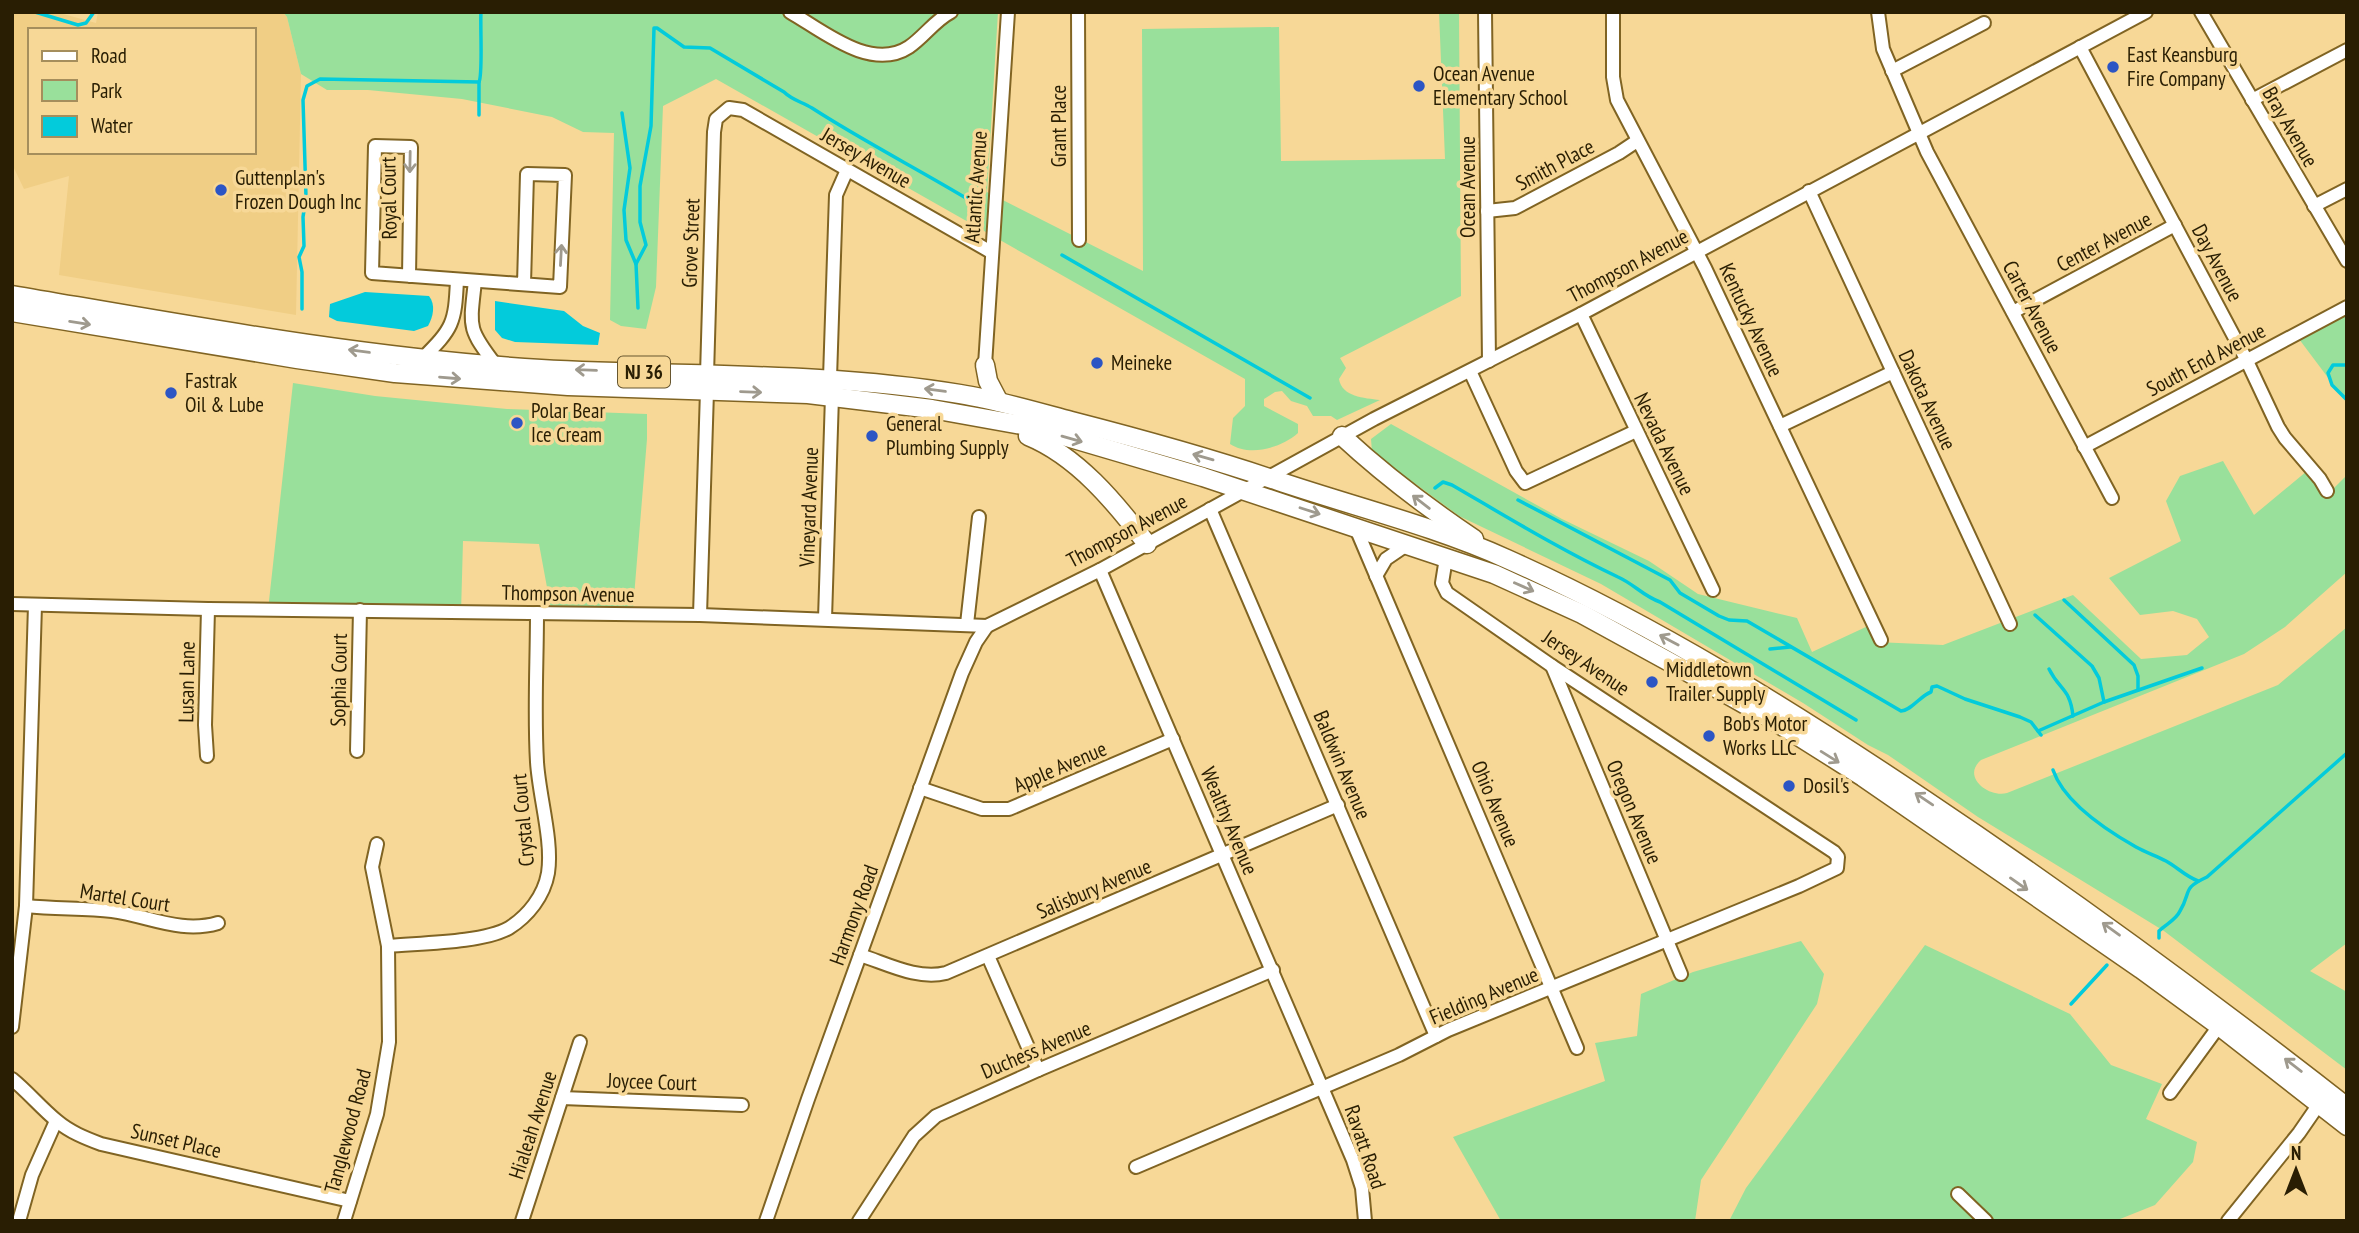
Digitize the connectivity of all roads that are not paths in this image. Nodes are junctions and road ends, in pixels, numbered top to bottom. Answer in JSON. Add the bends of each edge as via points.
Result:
{"nodes":[{"id":1,"x":790,"y":12,"type":"edge"},
{"id":2,"x":951,"y":12,"type":"edge"},
{"id":3,"x":1008,"y":12,"type":"edge"},
{"id":4,"x":1078,"y":12,"type":"edge"},
{"id":5,"x":1485,"y":12,"type":"edge"},
{"id":6,"x":1613,"y":12,"type":"edge"},
{"id":7,"x":1878,"y":12,"type":"edge"},
{"id":8,"x":2146,"y":12,"type":"edge"},
{"id":9,"x":2202,"y":12,"type":"edge"},
{"id":10,"x":1984,"y":23,"type":"dead end"},
{"id":11,"x":2080,"y":47,"type":"junction"},
{"id":12,"x":2347,"y":50,"type":"edge"},
{"id":13,"x":1892,"y":71,"type":"junction"},
{"id":14,"x":2252,"y":100,"type":"junction"},
{"id":15,"x":720,"y":114,"type":"joint"},
{"id":16,"x":1920,"y":133,"type":"junction"},
{"id":17,"x":1637,"y":141,"type":"junction"},
{"id":18,"x":847,"y":170,"type":"junction"},
{"id":19,"x":2347,"y":189,"type":"edge"},
{"id":20,"x":1809,"y":191,"type":"junction"},
{"id":21,"x":2314,"y":206,"type":"junction"},
{"id":22,"x":1487,"y":211,"type":"junction"},
{"id":23,"x":2175,"y":226,"type":"junction"},
{"id":24,"x":1079,"y":240,"type":"dead end"},
{"id":25,"x":1696,"y":251,"type":"junction"},
{"id":26,"x":991,"y":252,"type":"junction"},
{"id":27,"x":2347,"y":261,"type":"edge"},
{"id":28,"x":409,"y":276,"type":"junction"},
{"id":29,"x":457,"y":280,"type":"junction"},
{"id":30,"x":475,"y":281,"type":"junction"},
{"id":31,"x":524,"y":285,"type":"junction"},
{"id":32,"x":12,"y":295,"type":"edge"},
{"id":33,"x":2347,"y":307,"type":"edge"},
{"id":34,"x":12,"y":312,"type":"edge"},
{"id":35,"x":2012,"y":312,"type":"junction"},
{"id":36,"x":1581,"y":314,"type":"junction"},
{"id":37,"x":422,"y":359,"type":"junction"},
{"id":38,"x":2246,"y":359,"type":"junction"},
{"id":39,"x":1489,"y":361,"type":"junction"},
{"id":40,"x":495,"y":364,"type":"junction"},
{"id":41,"x":985,"y":365,"type":"junction"},
{"id":42,"x":1471,"y":371,"type":"junction"},
{"id":43,"x":1893,"y":372,"type":"junction"},
{"id":44,"x":707,"y":383,"type":"junction"},
{"id":45,"x":831,"y":387,"type":"junction"},
{"id":46,"x":961,"y":394,"type":"junction"},
{"id":47,"x":999,"y":401,"type":"junction"},
{"id":48,"x":989,"y":419,"type":"junction"},
{"id":49,"x":1780,"y":426,"type":"junction"},
{"id":50,"x":1636,"y":431,"type":"junction"},
{"id":51,"x":1342,"y":436,"type":"junction"},
{"id":52,"x":2084,"y":447,"type":"junction"},
{"id":53,"x":1268,"y":478,"type":"junction"},
{"id":54,"x":1245,"y":491,"type":"junction"},
{"id":55,"x":2327,"y":491,"type":"dead end"},
{"id":56,"x":2112,"y":498,"type":"dead end"},
{"id":57,"x":1210,"y":509,"type":"junction"},
{"id":58,"x":979,"y":517,"type":"dead end"},
{"id":59,"x":1355,"y":526,"type":"junction"},
{"id":60,"x":1147,"y":544,"type":"junction"},
{"id":61,"x":1408,"y":544,"type":"junction"},
{"id":62,"x":1497,"y":555,"type":"junction"},
{"id":63,"x":1446,"y":558,"type":"junction"},
{"id":64,"x":1100,"y":570,"type":"junction"},
{"id":65,"x":1376,"y":576,"type":"junction"},
{"id":66,"x":1713,"y":590,"type":"dead end"},
{"id":67,"x":12,"y":604,"type":"edge"},
{"id":68,"x":35,"y":605,"type":"junction"},
{"id":69,"x":208,"y":609,"type":"junction"},
{"id":70,"x":360,"y":610,"type":"junction"},
{"id":71,"x":537,"y":612,"type":"junction"},
{"id":72,"x":701,"y":615,"type":"junction"},
{"id":73,"x":825,"y":619,"type":"junction"},
{"id":74,"x":967,"y":624,"type":"junction"},
{"id":75,"x":2010,"y":624,"type":"dead end"},
{"id":76,"x":987,"y":626,"type":"junction"},
{"id":77,"x":1881,"y":640,"type":"dead end"},
{"id":78,"x":1552,"y":666,"type":"junction"},
{"id":79,"x":1173,"y":740,"type":"junction"},
{"id":80,"x":358,"y":751,"type":"dead end"},
{"id":81,"x":207,"y":756,"type":"dead end"},
{"id":82,"x":920,"y":788,"type":"junction"},
{"id":83,"x":1338,"y":805,"type":"junction"},
{"id":84,"x":377,"y":844,"type":"dead end"},
{"id":85,"x":1223,"y":855,"type":"junction"},
{"id":86,"x":1838,"y":857,"type":"joint"},
{"id":87,"x":26,"y":906,"type":"junction"},
{"id":88,"x":218,"y":923,"type":"dead end"},
{"id":89,"x":1667,"y":940,"type":"junction"},
{"id":90,"x":388,"y":946,"type":"junction"},
{"id":91,"x":860,"y":955,"type":"junction"},
{"id":92,"x":988,"y":956,"type":"junction"},
{"id":93,"x":1273,"y":970,"type":"junction"},
{"id":94,"x":1681,"y":974,"type":"dead end"},
{"id":95,"x":1552,"y":988,"type":"junction"},
{"id":96,"x":2219,"y":1026,"type":"junction"},
{"id":97,"x":12,"y":1027,"type":"edge"},
{"id":98,"x":1436,"y":1036,"type":"junction"},
{"id":99,"x":580,"y":1042,"type":"dead end"},
{"id":100,"x":1577,"y":1048,"type":"dead end"},
{"id":101,"x":1038,"y":1070,"type":"junction"},
{"id":102,"x":12,"y":1079,"type":"edge"},
{"id":103,"x":1323,"y":1088,"type":"junction"},
{"id":104,"x":2171,"y":1093,"type":"dead end"},
{"id":105,"x":562,"y":1098,"type":"junction"},
{"id":106,"x":2319,"y":1104,"type":"junction"},
{"id":107,"x":742,"y":1105,"type":"dead end"},
{"id":108,"x":2347,"y":1107,"type":"edge"},
{"id":109,"x":57,"y":1121,"type":"junction"},
{"id":110,"x":2347,"y":1126,"type":"edge"},
{"id":111,"x":1136,"y":1167,"type":"dead end"},
{"id":112,"x":1958,"y":1194,"type":"dead end"},
{"id":113,"x":350,"y":1201,"type":"junction"},
{"id":114,"x":19,"y":1221,"type":"edge"},
{"id":115,"x":344,"y":1221,"type":"edge"},
{"id":116,"x":522,"y":1221,"type":"edge"},
{"id":117,"x":767,"y":1221,"type":"edge"},
{"id":118,"x":859,"y":1221,"type":"edge"},
{"id":119,"x":1365,"y":1221,"type":"edge"},
{"id":120,"x":1986,"y":1221,"type":"edge"},
{"id":121,"x":2228,"y":1221,"type":"edge"}],
"edges":[{"from":1,"to":2,"type":"street","via":[[877,57],[907,49]]},
{"from":3,"to":26,"type":"street","name":"Atlantic Avenue"},
{"from":4,"to":24,"type":"street","name":"Grant Place"},
{"from":5,"to":22,"type":"street","name":"Ocean Avenue"},
{"from":6,"to":17,"type":"street","name":"Kentucky Avenue","via":[[1614,90]]},
{"from":7,"to":13,"type":"street","name":"Carter Avenue","via":[[1883,49]]},
{"from":8,"to":11,"type":"street","name":"Thompson Avenue"},
{"from":9,"to":14,"type":"street","name":"Bray Avenue"},
{"from":10,"to":13,"type":"street"},
{"from":11,"to":16,"type":"street","name":"Thompson Avenue"},
{"from":11,"to":23,"type":"street","name":"Day Avenue"},
{"from":12,"to":14,"type":"street"},
{"from":13,"to":16,"type":"street","name":"Carter Avenue"},
{"from":14,"to":21,"type":"street","name":"Bray Avenue"},
{"from":15,"to":18,"type":"street","name":"Jersey Avenue","via":[[729,108],[743,110]]},
{"from":15,"to":44,"type":"street","name":"Grove Street","via":[[714,132]]},
{"from":16,"to":20,"type":"street","name":"Thompson Avenue"},
{"from":16,"to":35,"type":"street","name":"Carter Avenue"},
{"from":17,"to":22,"type":"street","name":"Smith Place","via":[[1515,208]]},
{"from":17,"to":25,"type":"street","name":"Kentucky Avenue"},
{"from":18,"to":26,"type":"street","name":"Jersey Avenue"},
{"from":18,"to":45,"type":"street","name":"Vineyard Avenue","via":[[836,195]]},
{"from":19,"to":21,"type":"street"},
{"from":20,"to":25,"type":"street","name":"Thompson Avenue"},
{"from":20,"to":43,"type":"street","name":"Dakota Avenue"},
{"from":21,"to":27,"type":"street","name":"Bray Avenue"},
{"from":22,"to":39,"type":"street","name":"Ocean Avenue"},
{"from":23,"to":35,"type":"street","name":"Center Avenue"},
{"from":23,"to":38,"type":"street","name":"Day Avenue"},
{"from":25,"to":36,"type":"street","name":"Thompson Avenue"},
{"from":25,"to":49,"type":"street","name":"Kentucky Avenue"},
{"from":26,"to":41,"type":"street","name":"Atlantic Avenue"},
{"from":28,"to":28,"type":"street","name":"Royal Court","one_way":true,"via":[[372,274],[375,146],[411,147]]},
{"from":28,"to":29,"type":"street","name":"Royal Court"},
{"from":29,"to":30,"type":"street","name":"Royal Court"},
{"from":29,"to":37,"type":"street","via":[[456,314],[445,336]]},
{"from":30,"to":31,"type":"street","name":"Royal Court"},
{"from":30,"to":40,"type":"street","via":[[471,323]]},
{"from":31,"to":31,"type":"street","name":"Royal Court","one_way":true,"via":[[560,287],[565,175],[527,174]]},
{"from":37,"to":32,"type":"highway","number":"NJ 36","one_way":true},
{"from":33,"to":38,"type":"street","name":"South End Avenue"},
{"from":34,"to":44,"type":"highway","number":"NJ 36","one_way":true,"via":[[394,373],[557,386]]},
{"from":35,"to":52,"type":"street","name":"Carter Avenue"},
{"from":36,"to":39,"type":"street","name":"Thompson Avenue"},
{"from":36,"to":50,"type":"street","name":"Nevada Avenue"},
{"from":37,"to":40,"type":"highway","number":"NJ 36"},
{"from":38,"to":52,"type":"street","name":"South End Avenue"},
{"from":38,"to":55,"type":"street","name":"Day Avenue","via":[[2285,438]]},
{"from":39,"to":42,"type":"street","name":"Thompson Avenue"},
{"from":44,"to":40,"type":"highway","number":"NJ 36","one_way":true},
{"from":41,"to":46,"type":"highway"},
{"from":41,"to":47,"type":"highway"},
{"from":42,"to":50,"type":"street","via":[[1525,483]]},
{"from":42,"to":51,"type":"street","name":"Thompson Avenue"},
{"from":43,"to":49,"type":"street"},
{"from":43,"to":75,"type":"street","name":"Dakota Avenue"},
{"from":44,"to":45,"type":"highway","number":"NJ 36"},
{"from":44,"to":72,"type":"street","name":"Grove Street"},
{"from":46,"to":45,"type":"highway","number":"NJ 36","one_way":true},
{"from":45,"to":48,"type":"highway","number":"NJ 36"},
{"from":45,"to":73,"type":"street","name":"Vineyard Avenue"},
{"from":46,"to":47,"type":"highway","number":"NJ 36"},
{"from":53,"to":47,"type":"highway","number":"NJ 36","one_way":true,"via":[[1141,438]]},
{"from":48,"to":54,"type":"highway","number":"NJ 36","one_way":true,"via":[[1033,427]]},
{"from":48,"to":60,"type":"highway","via":[[1046,443],[1076,465]]},
{"from":49,"to":77,"type":"street","name":"Kentucky Avenue"},
{"from":50,"to":66,"type":"street","name":"Nevada Avenue"},
{"from":51,"to":53,"type":"street","name":"Thompson Avenue"},
{"from":62,"to":51,"type":"highway","one_way":true,"via":[[1437,514]]},
{"from":52,"to":56,"type":"street","name":"Carter Avenue"},
{"from":53,"to":54,"type":"street","name":"Thompson Avenue"},
{"from":53,"to":62,"type":"highway","number":"NJ 36"},
{"from":54,"to":57,"type":"street","name":"Thompson Avenue"},
{"from":54,"to":59,"type":"highway","number":"NJ 36","one_way":true},
{"from":57,"to":60,"type":"street","name":"Thompson Avenue"},
{"from":57,"to":83,"type":"street","name":"Baldwin Avenue"},
{"from":58,"to":74,"type":"street"},
{"from":59,"to":61,"type":"highway","number":"NJ 36"},
{"from":59,"to":65,"type":"street","name":"Ohio Avenue"},
{"from":60,"to":64,"type":"street","name":"Thompson Avenue"},
{"from":61,"to":63,"type":"highway","number":"NJ 36"},
{"from":61,"to":65,"type":"street","via":[[1386,559]]},
{"from":108,"to":62,"type":"highway","number":"NJ 36","one_way":true,"via":[[2043,880],[1859,755],[1698,655],[1608,606]]},
{"from":63,"to":78,"type":"street","name":"Jersey Avenue","via":[[1442,583],[1447,593]]},
{"from":63,"to":96,"type":"highway","number":"NJ 36","one_way":true,"via":[[1529,588],[1582,614],[1776,722],[1863,777]]},
{"from":64,"to":76,"type":"street","name":"Thompson Avenue"},
{"from":64,"to":79,"type":"street","name":"Wealthy Avenue"},
{"from":65,"to":95,"type":"street","name":"Ohio Avenue"},
{"from":67,"to":68,"type":"street","name":"Thompson Avenue"},
{"from":68,"to":69,"type":"street","name":"Thompson Avenue"},
{"from":68,"to":87,"type":"street"},
{"from":69,"to":70,"type":"street","name":"Thompson Avenue"},
{"from":69,"to":81,"type":"street","name":"Lusan Lane"},
{"from":70,"to":71,"type":"street","name":"Thompson Avenue"},
{"from":70,"to":80,"type":"street","name":"Sophia Court"},
{"from":71,"to":72,"type":"street","name":"Thompson Avenue"},
{"from":71,"to":90,"type":"street","name":"Crystal Court","via":[[537,761],[549,857],[542,890],[521,919],[499,932]]},
{"from":72,"to":73,"type":"street","name":"Thompson Avenue"},
{"from":73,"to":74,"type":"street","name":"Thompson Avenue"},
{"from":74,"to":76,"type":"street","name":"Thompson Avenue"},
{"from":76,"to":82,"type":"street","name":"Harmony Road","via":[[969,656]]},
{"from":78,"to":86,"type":"street","name":"Jersey Avenue"},
{"from":78,"to":89,"type":"street","name":"Oregon Avenue"},
{"from":79,"to":82,"type":"street","name":"Apple Avenue","via":[[1009,809],[982,809]]},
{"from":79,"to":85,"type":"street","name":"Wealthy Avenue"},
{"from":82,"to":91,"type":"street","name":"Harmony Road"},
{"from":83,"to":85,"type":"street","name":"Salisbury Avenue"},
{"from":83,"to":98,"type":"street","name":"Baldwin Avenue"},
{"from":84,"to":90,"type":"street","name":"Tanglewood Road","via":[[372,867]]},
{"from":85,"to":92,"type":"street","name":"Salisbury Avenue"},
{"from":85,"to":93,"type":"street","name":"Wealthy Avenue"},
{"from":86,"to":89,"type":"street","name":"Fielding Avenue","via":[[1837,868],[1830,873]]},
{"from":87,"to":88,"type":"street","name":"Martel Court","via":[[116,912],[181,927]]},
{"from":87,"to":97,"type":"street"},
{"from":89,"to":94,"type":"street","name":"Oregon Avenue"},
{"from":89,"to":95,"type":"street","name":"Fielding Avenue"},
{"from":90,"to":113,"type":"street","name":"Tanglewood Road","via":[[386,1068]]},
{"from":91,"to":92,"type":"street","name":"Salisbury Avenue","via":[[926,976]]},
{"from":91,"to":117,"type":"street","name":"Harmony Road"},
{"from":92,"to":101,"type":"street"},
{"from":93,"to":101,"type":"street","name":"Duchess Avenue"},
{"from":93,"to":103,"type":"street","name":"Wealthy Avenue"},
{"from":95,"to":98,"type":"street","name":"Fielding Avenue"},
{"from":95,"to":100,"type":"street","name":"Ohio Avenue"},
{"from":96,"to":104,"type":"street"},
{"from":96,"to":106,"type":"highway","number":"NJ 36"},
{"from":98,"to":103,"type":"street","name":"Fielding Avenue"},
{"from":99,"to":105,"type":"street","name":"Hialeah Avenue"},
{"from":101,"to":118,"type":"street","name":"Duchess Avenue","via":[[928,1122]]},
{"from":102,"to":109,"type":"street","name":"Sunset Place"},
{"from":103,"to":111,"type":"street","name":"Fielding Avenue"},
{"from":103,"to":119,"type":"street","name":"Ravatt Road","via":[[1360,1179]]},
{"from":105,"to":107,"type":"street","name":"Joycee Court"},
{"from":105,"to":116,"type":"street","name":"Hialeah Avenue"},
{"from":106,"to":110,"type":"highway","number":"NJ 36"},
{"from":106,"to":121,"type":"street"},
{"from":109,"to":113,"type":"street","name":"Sunset Place","via":[[101,1144]]},
{"from":109,"to":114,"type":"street","via":[[32,1175]]},
{"from":112,"to":120,"type":"street"},
{"from":113,"to":115,"type":"street","name":"Tanglewood Road"}]}
